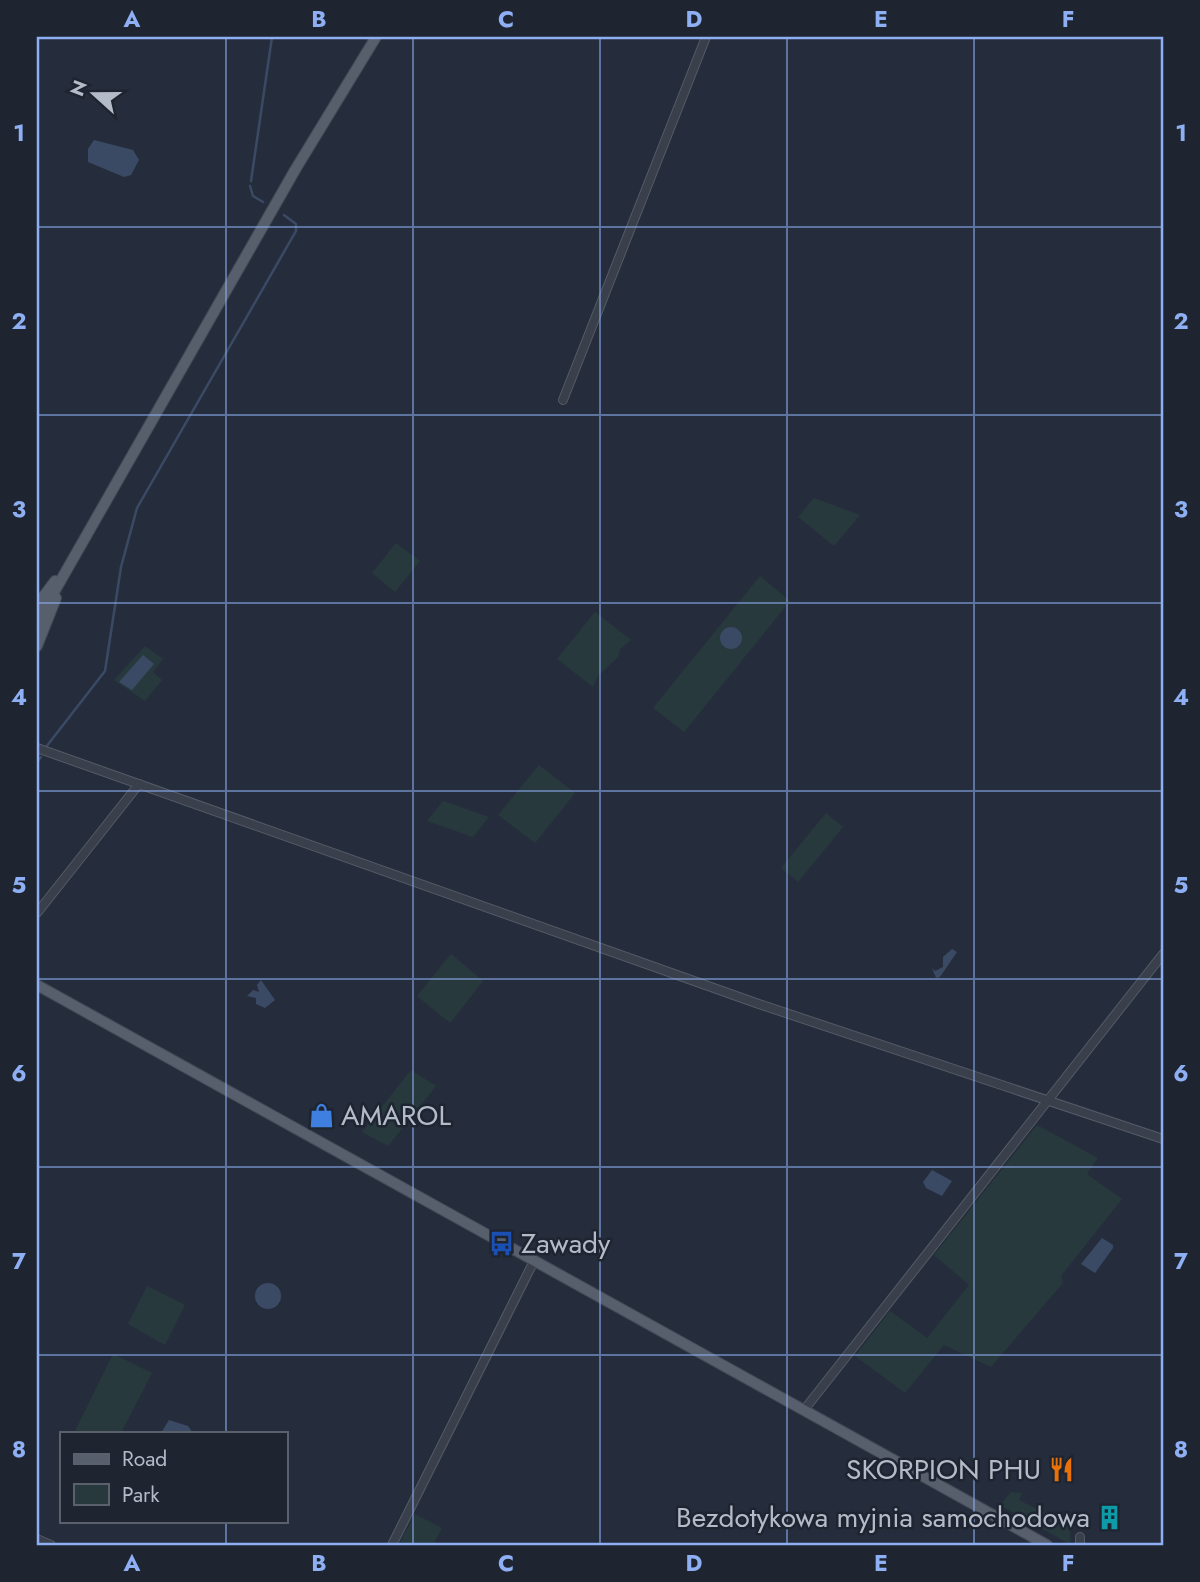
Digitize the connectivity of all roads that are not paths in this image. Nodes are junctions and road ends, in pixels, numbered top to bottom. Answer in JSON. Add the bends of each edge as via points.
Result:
{"nodes":[{"id":1,"x":376,"y":37,"type":"edge"},
{"id":2,"x":706,"y":37,"type":"edge"},
{"id":3,"x":563,"y":400,"type":"dead end"},
{"id":4,"x":71,"y":562,"type":"junction"},
{"id":5,"x":37,"y":605,"type":"edge"},
{"id":6,"x":37,"y":622,"type":"edge"},
{"id":7,"x":37,"y":646,"type":"edge"},
{"id":8,"x":37,"y":748,"type":"edge"},
{"id":9,"x":139,"y":784,"type":"junction"},
{"id":10,"x":37,"y":913,"type":"edge"},
{"id":11,"x":1163,"y":954,"type":"edge"},
{"id":12,"x":37,"y":985,"type":"edge"},
{"id":13,"x":1049,"y":1101,"type":"junction"},
{"id":14,"x":1163,"y":1139,"type":"edge"},
{"id":15,"x":534,"y":1261,"type":"junction"},
{"id":16,"x":804,"y":1410,"type":"junction"},
{"id":17,"x":37,"y":1539,"type":"edge"},
{"id":18,"x":51,"y":1545,"type":"edge"},
{"id":19,"x":392,"y":1545,"type":"edge"},
{"id":20,"x":1046,"y":1545,"type":"edge"}],
"edges":[{"from":1,"to":4,"type":"main road"},
{"from":2,"to":3,"type":"street"},
{"from":4,"to":5,"type":"main road"},
{"from":4,"to":6,"type":"main road"},
{"from":4,"to":7,"type":"main road"},
{"from":8,"to":9,"type":"street"},
{"from":9,"to":10,"type":"street"},
{"from":9,"to":13,"type":"street"},
{"from":11,"to":13,"type":"street"},
{"from":12,"to":15,"type":"main road"},
{"from":13,"to":14,"type":"street"},
{"from":13,"to":16,"type":"street"},
{"from":15,"to":16,"type":"main road"},
{"from":15,"to":19,"type":"street"},
{"from":16,"to":20,"type":"main road"},
{"from":17,"to":18,"type":"street"}]}
